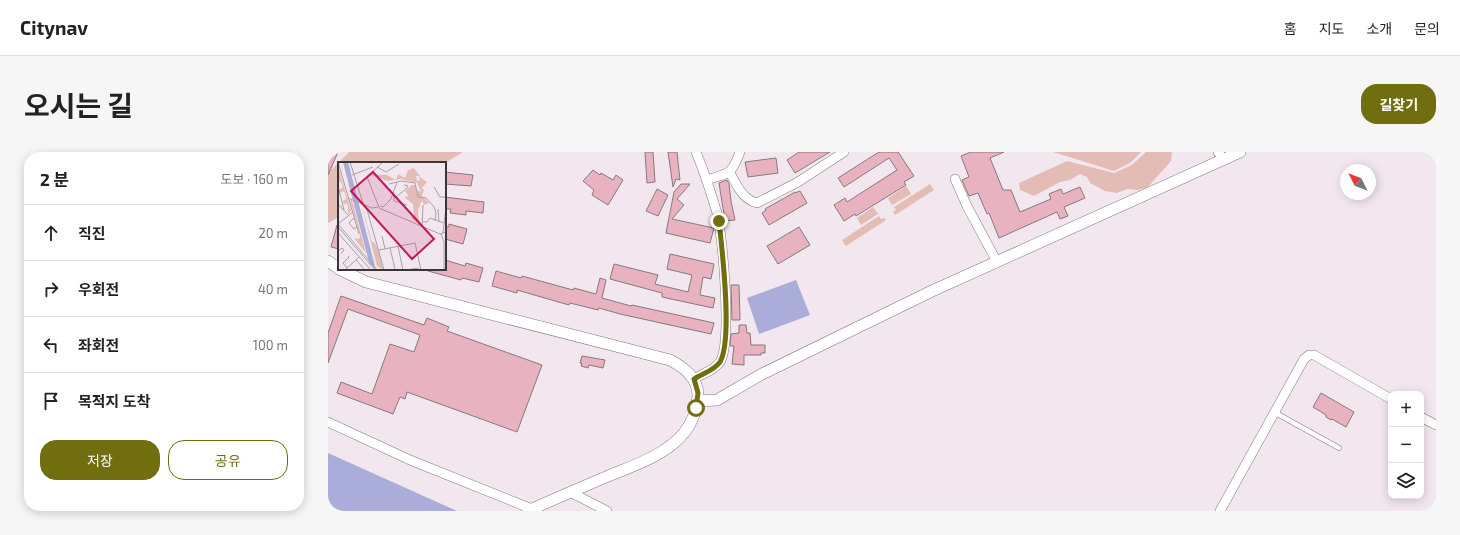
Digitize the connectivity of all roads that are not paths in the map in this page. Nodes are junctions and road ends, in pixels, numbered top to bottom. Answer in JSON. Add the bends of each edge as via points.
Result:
{"nodes":[{"id":1,"x":696,"y":152,"type":"edge"},
{"id":2,"x":740,"y":152,"type":"edge"},
{"id":3,"x":844,"y":152,"type":"edge"},
{"id":4,"x":1240,"y":152,"type":"edge"},
{"id":5,"x":1220,"y":156,"type":"edge"},
{"id":6,"x":730,"y":173,"type":"junction"},
{"id":7,"x":706,"y":180,"type":"junction"},
{"id":8,"x":955,"y":180,"type":"dead end"},
{"id":9,"x":328,"y":261,"type":"edge"},
{"id":10,"x":997,"y":262,"type":"junction"},
{"id":11,"x":338,"y":268,"type":"edge"},
{"id":12,"x":341,"y":270,"type":"edge"},
{"id":13,"x":694,"y":379,"type":"junction"},
{"id":14,"x":1388,"y":397,"type":"edge"},
{"id":15,"x":697,"y":401,"type":"junction"},
{"id":16,"x":1274,"y":412,"type":"junction"},
{"id":17,"x":1424,"y":418,"type":"edge"},
{"id":18,"x":328,"y":422,"type":"edge"},
{"id":19,"x":1436,"y":425,"type":"edge"},
{"id":20,"x":1338,"y":448,"type":"dead end"},
{"id":21,"x":570,"y":492,"type":"junction"},
{"id":22,"x":530,"y":510,"type":"edge"},
{"id":23,"x":607,"y":511,"type":"edge"},
{"id":24,"x":1220,"y":511,"type":"edge"}],
"edges":[{"from":1,"to":7,"type":"street"},
{"from":2,"to":6,"type":"street"},
{"from":3,"to":6,"type":"street","via":[[798,182],[757,202],[751,201],[741,193]]},
{"from":4,"to":5,"type":"street"},
{"from":5,"to":10,"type":"street"},
{"from":6,"to":7,"type":"street"},
{"from":7,"to":13,"type":"street","via":[[719,221],[726,328],[720,361],[715,367]]},
{"from":8,"to":10,"type":"street"},
{"from":9,"to":11,"type":"street"},
{"from":10,"to":15,"type":"street","via":[[932,289],[762,374],[716,400]]},
{"from":12,"to":13,"type":"street","via":[[366,282],[670,360]]},
{"from":13,"to":15,"type":"street","via":[[698,393]]},
{"from":14,"to":16,"type":"street","via":[[1314,355],[1309,355]]},
{"from":15,"to":21,"type":"street","via":[[690,424],[671,445],[649,458]]},
{"from":16,"to":20,"type":"lane"},
{"from":16,"to":24,"type":"street"},
{"from":17,"to":19,"type":"street"},
{"from":18,"to":22,"type":"street","via":[[410,460]]},
{"from":21,"to":22,"type":"street"},
{"from":21,"to":23,"type":"street"}]}
